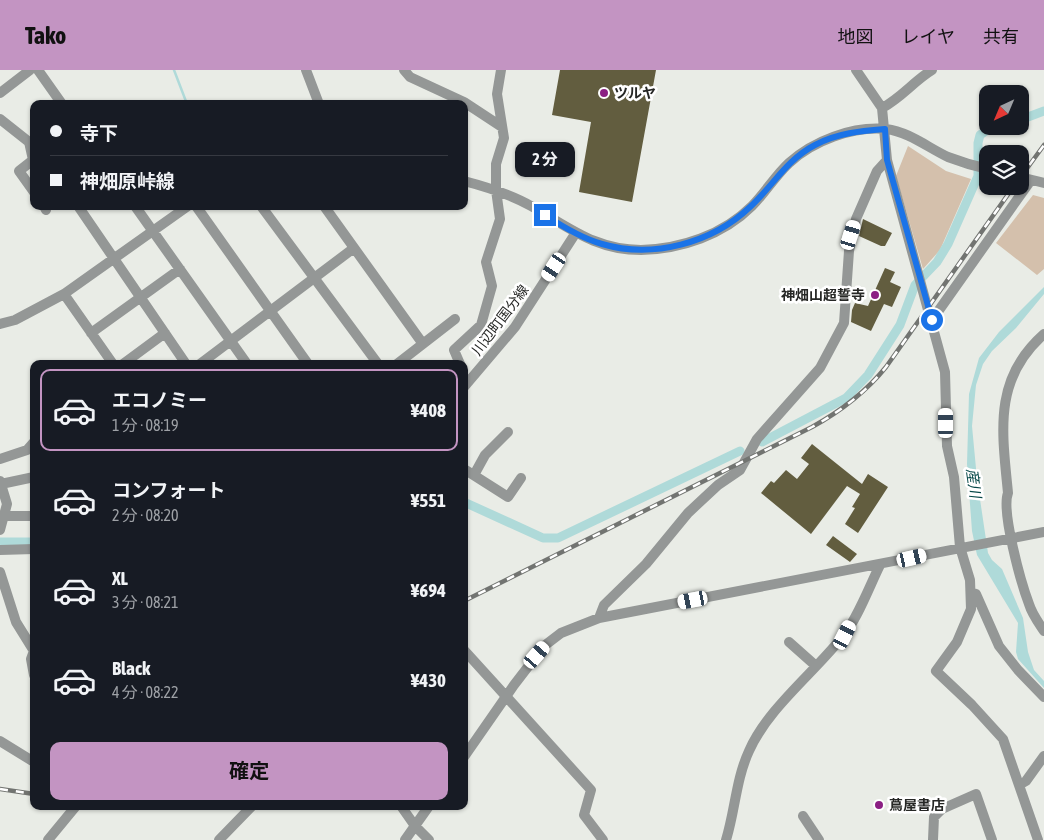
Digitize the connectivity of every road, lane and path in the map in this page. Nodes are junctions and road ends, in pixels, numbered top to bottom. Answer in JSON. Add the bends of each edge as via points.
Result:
{"nodes":[{"id":1,"x":30,"y":70,"type":"edge"},
{"id":2,"x":38,"y":70,"type":"edge"},
{"id":3,"x":306,"y":70,"type":"edge"},
{"id":4,"x":404,"y":70,"type":"edge"},
{"id":5,"x":501,"y":70,"type":"edge"},
{"id":6,"x":856,"y":70,"type":"edge"},
{"id":7,"x":932,"y":70,"type":"edge"},
{"id":8,"x":0,"y":93,"type":"edge"},
{"id":9,"x":59,"y":100,"type":"edge"},
{"id":10,"x":318,"y":100,"type":"edge"},
{"id":11,"x":460,"y":100,"type":"edge"},
{"id":12,"x":468,"y":105,"type":"edge"},
{"id":13,"x":882,"y":108,"type":"junction"},
{"id":14,"x":0,"y":119,"type":"edge"},
{"id":15,"x":502,"y":128,"type":"junction"},
{"id":16,"x":885,"y":129,"type":"junction"},
{"id":17,"x":30,"y":146,"type":"edge"},
{"id":18,"x":887,"y":160,"type":"junction"},
{"id":19,"x":30,"y":162,"type":"edge"},
{"id":20,"x":979,"y":166,"type":"edge"},
{"id":21,"x":1031,"y":180,"type":"joint"},
{"id":22,"x":468,"y":182,"type":"edge"},
{"id":23,"x":1044,"y":183,"type":"edge"},
{"id":24,"x":30,"y":186,"type":"edge"},
{"id":25,"x":496,"y":190,"type":"junction"},
{"id":26,"x":81,"y":210,"type":"edge"},
{"id":27,"x":138,"y":210,"type":"edge"},
{"id":28,"x":182,"y":210,"type":"edge"},
{"id":29,"x":199,"y":210,"type":"edge"},
{"id":30,"x":264,"y":210,"type":"edge"},
{"id":31,"x":327,"y":210,"type":"edge"},
{"id":32,"x":153,"y":231,"type":"junction"},
{"id":33,"x":576,"y":234,"type":"junction"},
{"id":34,"x":354,"y":248,"type":"junction"},
{"id":35,"x":114,"y":258,"type":"junction"},
{"id":36,"x":180,"y":268,"type":"junction"},
{"id":37,"x":316,"y":279,"type":"junction"},
{"id":38,"x":64,"y":294,"type":"junction"},
{"id":39,"x":140,"y":296,"type":"junction"},
{"id":40,"x":271,"y":311,"type":"junction"},
{"id":41,"x":456,"y":319,"type":"dead end"},
{"id":42,"x":932,"y":320,"type":"junction"},
{"id":43,"x":0,"y":324,"type":"edge"},
{"id":44,"x":91,"y":333,"type":"junction"},
{"id":45,"x":165,"y":333,"type":"junction"},
{"id":46,"x":1044,"y":334,"type":"edge"},
{"id":47,"x":232,"y":341,"type":"junction"},
{"id":48,"x":423,"y":344,"type":"junction"},
{"id":49,"x":110,"y":360,"type":"edge"},
{"id":50,"x":129,"y":360,"type":"edge"},
{"id":51,"x":183,"y":360,"type":"edge"},
{"id":52,"x":206,"y":360,"type":"edge"},
{"id":53,"x":245,"y":360,"type":"edge"},
{"id":54,"x":305,"y":360,"type":"edge"},
{"id":55,"x":375,"y":360,"type":"edge"},
{"id":56,"x":402,"y":360,"type":"edge"},
{"id":57,"x":458,"y":360,"type":"edge"},
{"id":58,"x":468,"y":382,"type":"edge"},
{"id":59,"x":508,"y":432,"type":"dead end"},
{"id":60,"x":30,"y":447,"type":"edge"},
{"id":61,"x":0,"y":459,"type":"edge"},
{"id":62,"x":468,"y":471,"type":"edge"},
{"id":63,"x":474,"y":475,"type":"junction"},
{"id":64,"x":521,"y":478,"type":"dead end"},
{"id":65,"x":30,"y":479,"type":"edge"},
{"id":66,"x":0,"y":483,"type":"edge"},
{"id":67,"x":5,"y":516,"type":"junction"},
{"id":68,"x":30,"y":516,"type":"edge"},
{"id":69,"x":0,"y":530,"type":"edge"},
{"id":70,"x":1044,"y":532,"type":"edge"},
{"id":71,"x":1009,"y":538,"type":"junction"},
{"id":72,"x":964,"y":546,"type":"junction"},
{"id":73,"x":0,"y":550,"type":"edge"},
{"id":74,"x":30,"y":550,"type":"edge"},
{"id":75,"x":880,"y":565,"type":"junction"},
{"id":76,"x":0,"y":572,"type":"edge"},
{"id":77,"x":971,"y":593,"type":"junction"},
{"id":78,"x":599,"y":618,"type":"junction"},
{"id":79,"x":1044,"y":631,"type":"edge"},
{"id":80,"x":789,"y":642,"type":"dead end"},
{"id":81,"x":30,"y":645,"type":"edge"},
{"id":82,"x":468,"y":654,"type":"edge"},
{"id":83,"x":816,"y":666,"type":"junction"},
{"id":84,"x":506,"y":697,"type":"junction"},
{"id":85,"x":1044,"y":697,"type":"edge"},
{"id":86,"x":0,"y":741,"type":"edge"},
{"id":87,"x":468,"y":751,"type":"edge"},
{"id":88,"x":1044,"y":756,"type":"edge"},
{"id":89,"x":30,"y":760,"type":"edge"},
{"id":90,"x":1019,"y":785,"type":"junction"},
{"id":91,"x":73,"y":810,"type":"edge"},
{"id":92,"x":248,"y":810,"type":"edge"},
{"id":93,"x":403,"y":810,"type":"edge"},
{"id":94,"x":426,"y":810,"type":"edge"},
{"id":95,"x":802,"y":816,"type":"dead end"},
{"id":96,"x":415,"y":826,"type":"junction"},
{"id":97,"x":48,"y":840,"type":"edge"},
{"id":98,"x":219,"y":840,"type":"edge"},
{"id":99,"x":405,"y":840,"type":"edge"},
{"id":100,"x":429,"y":840,"type":"edge"},
{"id":101,"x":603,"y":840,"type":"edge"},
{"id":102,"x":726,"y":840,"type":"edge"},
{"id":103,"x":819,"y":840,"type":"edge"},
{"id":104,"x":933,"y":840,"type":"edge"},
{"id":105,"x":992,"y":840,"type":"edge"},
{"id":106,"x":1038,"y":840,"type":"edge"}],
"edges":[{"from":1,"to":8,"type":"street"},
{"from":2,"to":9,"type":"street"},
{"from":3,"to":10,"type":"street"},
{"from":4,"to":11,"type":"street","via":[[410,77]]},
{"from":5,"to":15,"type":"street","via":[[497,94]]},
{"from":6,"to":13,"type":"street"},
{"from":7,"to":13,"type":"street"},
{"from":12,"to":15,"type":"street"},
{"from":13,"to":16,"type":"street"},
{"from":14,"to":17,"type":"street","via":[[29,142]]},
{"from":15,"to":25,"type":"street","via":[[504,138],[496,164]]},
{"from":16,"to":18,"type":"street"},
{"from":16,"to":20,"type":"street","via":[[908,135],[948,157]]},
{"from":16,"to":33,"type":"street","via":[[844,134],[815,144],[789,163],[743,213],[710,235],[690,242],[654,249],[628,249],[601,244]]},
{"from":18,"to":42,"type":"street"},
{"from":18,"to":78,"type":"street","via":[[877,171],[856,219],[849,251],[844,323],[820,368],[756,439],[740,470],[688,513],[646,564],[604,604]]},
{"from":19,"to":24,"type":"street","via":[[19,171]]},
{"from":21,"to":23,"type":"street"},
{"from":21,"to":42,"type":"street"},
{"from":22,"to":25,"type":"street"},
{"from":25,"to":33,"type":"street","via":[[530,205]]},
{"from":25,"to":57,"type":"street","via":[[500,219],[486,262],[492,286],[481,325],[454,350]]},
{"from":26,"to":35,"type":"street"},
{"from":27,"to":32,"type":"street"},
{"from":28,"to":32,"type":"street"},
{"from":29,"to":40,"type":"street"},
{"from":30,"to":37,"type":"street"},
{"from":31,"to":34,"type":"street"},
{"from":32,"to":35,"type":"street"},
{"from":32,"to":36,"type":"street"},
{"from":33,"to":58,"type":"street","name":"川辺町国分線","via":[[515,327]]},
{"from":34,"to":37,"type":"street"},
{"from":34,"to":48,"type":"street"},
{"from":35,"to":38,"type":"street"},
{"from":35,"to":39,"type":"street"},
{"from":36,"to":39,"type":"street"},
{"from":36,"to":47,"type":"street"},
{"from":37,"to":40,"type":"street"},
{"from":37,"to":55,"type":"street"},
{"from":38,"to":43,"type":"street","via":[[15,320]]},
{"from":38,"to":44,"type":"street"},
{"from":39,"to":44,"type":"street"},
{"from":39,"to":45,"type":"street"},
{"from":40,"to":47,"type":"street"},
{"from":40,"to":54,"type":"street"},
{"from":41,"to":48,"type":"street"},
{"from":42,"to":72,"type":"street","via":[[945,372],[947,446]]},
{"from":44,"to":49,"type":"street"},
{"from":45,"to":50,"type":"street"},
{"from":45,"to":51,"type":"street"},
{"from":46,"to":71,"type":"street","via":[[1020,360],[1007,388],[1003,442]]},
{"from":47,"to":52,"type":"street"},
{"from":47,"to":53,"type":"street"},
{"from":48,"to":56,"type":"street"},
{"from":59,"to":63,"type":"street","via":[[486,455]]},
{"from":60,"to":61,"type":"street"},
{"from":62,"to":63,"type":"street"},
{"from":63,"to":64,"type":"street","via":[[508,497]]},
{"from":65,"to":66,"type":"street"},
{"from":66,"to":67,"type":"street","via":[[7,504]]},
{"from":67,"to":68,"type":"street"},
{"from":67,"to":69,"type":"street"},
{"from":70,"to":71,"type":"street"},
{"from":71,"to":72,"type":"street"},
{"from":71,"to":79,"type":"street","via":[[1029,604]]},
{"from":72,"to":75,"type":"street"},
{"from":72,"to":77,"type":"street"},
{"from":73,"to":74,"type":"street"},
{"from":75,"to":78,"type":"street"},
{"from":75,"to":83,"type":"street","via":[[845,635]]},
{"from":76,"to":81,"type":"street","via":[[16,622]]},
{"from":77,"to":85,"type":"street","via":[[976,594],[999,646]]},
{"from":77,"to":90,"type":"street","via":[[971,610],[965,626],[936,671],[1002,739]]},
{"from":78,"to":84,"type":"street","via":[[553,638]]},
{"from":80,"to":83,"type":"street"},
{"from":82,"to":84,"type":"street"},
{"from":83,"to":102,"type":"street","via":[[778,708],[749,750],[737,786],[734,815]]},
{"from":84,"to":87,"type":"street"},
{"from":84,"to":101,"type":"street","via":[[591,790],[584,815]]},
{"from":86,"to":89,"type":"street"},
{"from":88,"to":90,"type":"street","via":[[1026,781]]},
{"from":90,"to":106,"type":"street"},
{"from":91,"to":97,"type":"street"},
{"from":92,"to":98,"type":"street"},
{"from":93,"to":96,"type":"street"},
{"from":94,"to":96,"type":"street"},
{"from":95,"to":103,"type":"street"},
{"from":96,"to":99,"type":"street"},
{"from":96,"to":100,"type":"street"},
{"from":104,"to":105,"type":"street","via":[[934,817],[942,809],[976,794]]}]}
